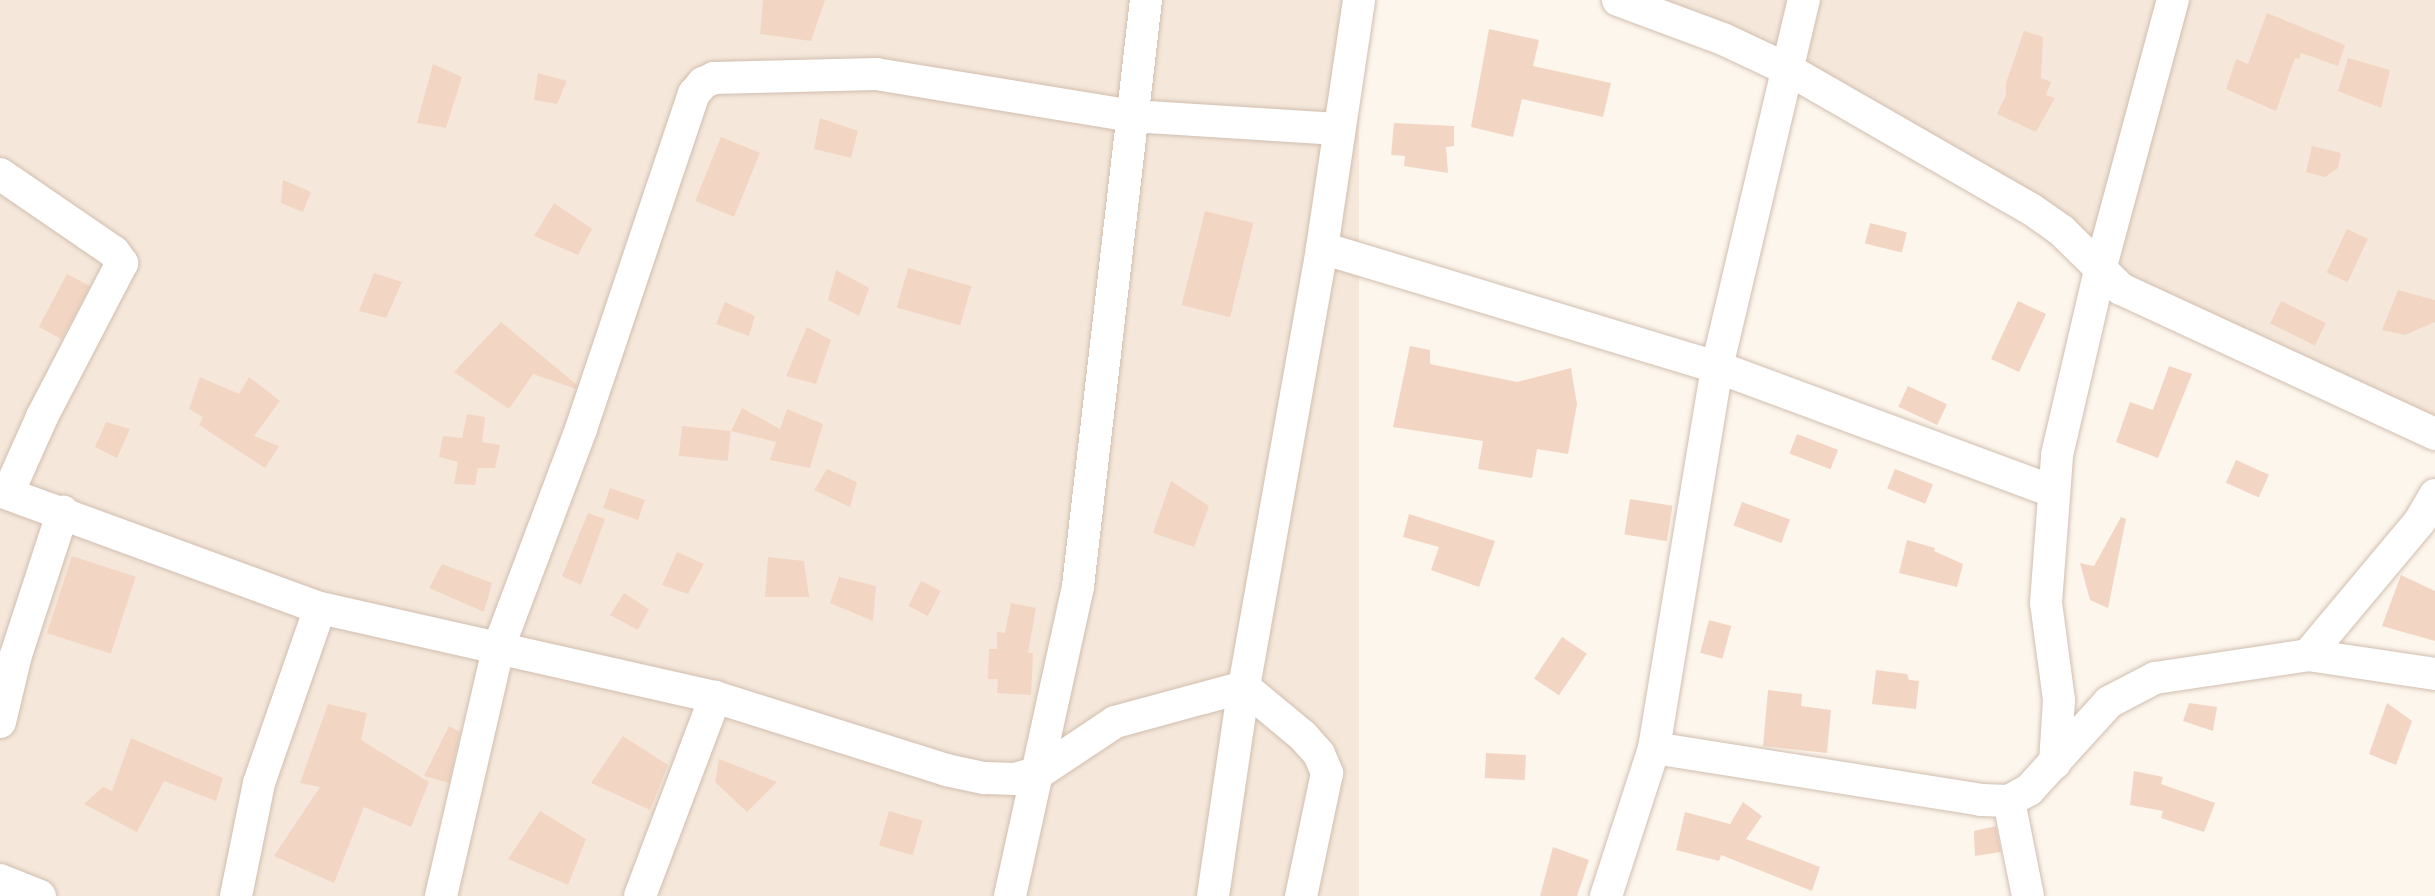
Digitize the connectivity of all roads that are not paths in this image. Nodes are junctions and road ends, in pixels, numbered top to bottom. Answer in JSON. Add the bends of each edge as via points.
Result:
{"nodes":[{"id":1,"x":1146,"y":0,"type":"edge"},
{"id":2,"x":1359,"y":0,"type":"edge"},
{"id":3,"x":1618,"y":0,"type":"edge"},
{"id":4,"x":1804,"y":0,"type":"edge"},
{"id":5,"x":2173,"y":0,"type":"edge"},
{"id":6,"x":1789,"y":70,"type":"junction"},
{"id":7,"x":1132,"y":116,"type":"junction"},
{"id":8,"x":1338,"y":129,"type":"junction"},
{"id":9,"x":0,"y":174,"type":"edge"},
{"id":10,"x":1322,"y":248,"type":"junction"},
{"id":11,"x":2100,"y":270,"type":"junction"},
{"id":12,"x":1717,"y":367,"type":"junction"},
{"id":13,"x":2435,"y":434,"type":"edge"},
{"id":14,"x":2052,"y":490,"type":"junction"},
{"id":15,"x":4,"y":492,"type":"edge"},
{"id":16,"x":2435,"y":495,"type":"edge"},
{"id":17,"x":63,"y":511,"type":"junction"},
{"id":18,"x":320,"y":608,"type":"junction"},
{"id":19,"x":498,"y":649,"type":"junction"},
{"id":20,"x":2308,"y":655,"type":"junction"},
{"id":21,"x":2435,"y":674,"type":"edge"},
{"id":22,"x":1244,"y":687,"type":"junction"},
{"id":23,"x":715,"y":697,"type":"junction"},
{"id":24,"x":0,"y":722,"type":"edge"},
{"id":25,"x":1654,"y":748,"type":"junction"},
{"id":26,"x":2055,"y":763,"type":"junction"},
{"id":27,"x":1040,"y":772,"type":"junction"},
{"id":28,"x":2009,"y":801,"type":"junction"},
{"id":29,"x":0,"y":880,"type":"edge"},
{"id":30,"x":40,"y":896,"type":"edge"},
{"id":31,"x":236,"y":896,"type":"edge"},
{"id":32,"x":441,"y":896,"type":"edge"},
{"id":33,"x":640,"y":896,"type":"edge"},
{"id":34,"x":1010,"y":896,"type":"edge"},
{"id":35,"x":1213,"y":896,"type":"edge"},
{"id":36,"x":1301,"y":896,"type":"edge"},
{"id":37,"x":1606,"y":896,"type":"edge"},
{"id":38,"x":2028,"y":896,"type":"edge"}],
"edges":[{"from":1,"to":7,"type":"street"},
{"from":2,"to":8,"type":"street"},
{"from":3,"to":6,"type":"street","via":[[1723,39]]},
{"from":4,"to":6,"type":"street"},
{"from":5,"to":11,"type":"street"},
{"from":6,"to":11,"type":"street","via":[[2031,209],[2075,242]]},
{"from":6,"to":12,"type":"street"},
{"from":7,"to":8,"type":"street"},
{"from":7,"to":19,"type":"street","via":[[876,74],[714,78],[703,83],[693,94],[581,429]]},
{"from":7,"to":27,"type":"street","via":[[1078,586]]},
{"from":8,"to":10,"type":"street"},
{"from":9,"to":15,"type":"street","via":[[114,252],[122,263]]},
{"from":10,"to":12,"type":"street"},
{"from":10,"to":22,"type":"street"},
{"from":11,"to":13,"type":"street","via":[[2121,288],[2153,305]]},
{"from":11,"to":14,"type":"street"},
{"from":12,"to":14,"type":"street"},
{"from":12,"to":25,"type":"street"},
{"from":14,"to":26,"type":"street","via":[[2046,603],[2059,700]]},
{"from":15,"to":17,"type":"street"},
{"from":16,"to":20,"type":"street","via":[[2420,521]]},
{"from":17,"to":18,"type":"street"},
{"from":17,"to":24,"type":"street","via":[[16,655]]},
{"from":18,"to":19,"type":"street"},
{"from":18,"to":31,"type":"street","via":[[259,783]]},
{"from":19,"to":23,"type":"street"},
{"from":19,"to":32,"type":"street"},
{"from":20,"to":21,"type":"street"},
{"from":20,"to":26,"type":"street","via":[[2155,678],[2109,702]]},
{"from":22,"to":27,"type":"street","via":[[1114,722]]},
{"from":22,"to":35,"type":"street"},
{"from":22,"to":36,"type":"street","via":[[1303,736],[1319,754],[1327,773]]},
{"from":23,"to":27,"type":"street","via":[[946,770],[1015,779]]},
{"from":23,"to":33,"type":"street"},
{"from":25,"to":28,"type":"street","via":[[1981,800]]},
{"from":25,"to":37,"type":"street"},
{"from":26,"to":28,"type":"street","via":[[2029,790]]},
{"from":27,"to":34,"type":"street"},
{"from":28,"to":38,"type":"street"},
{"from":29,"to":30,"type":"street"}]}
